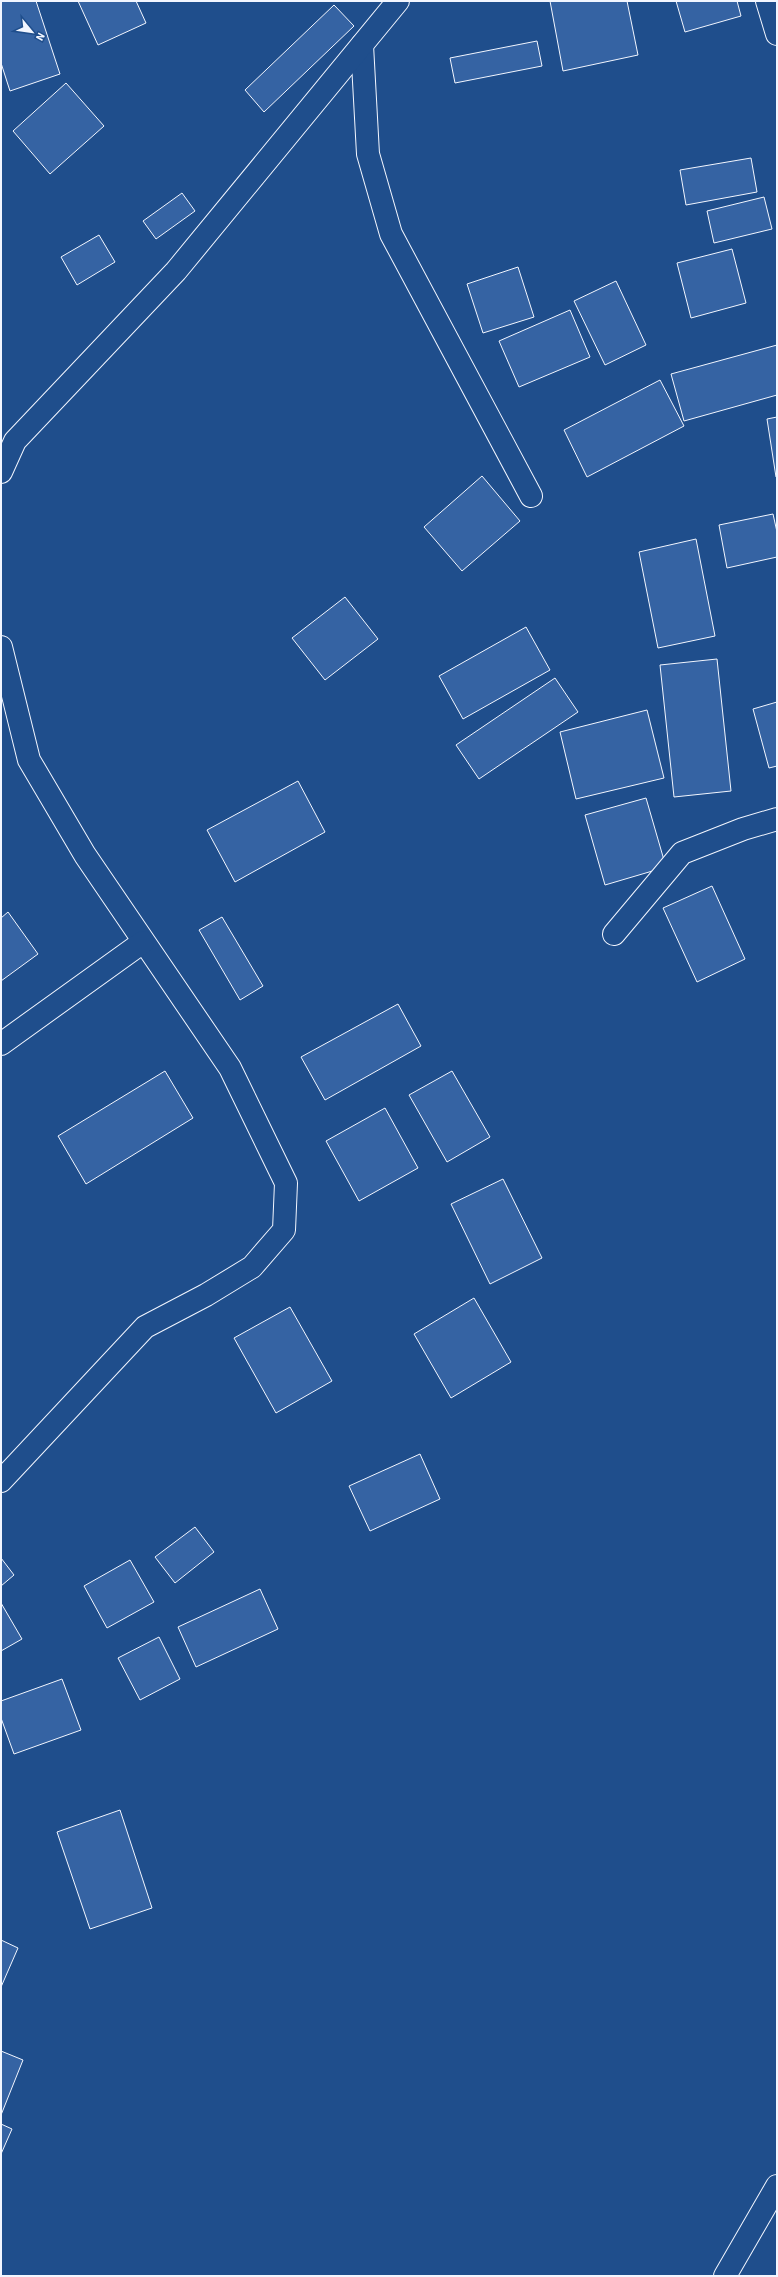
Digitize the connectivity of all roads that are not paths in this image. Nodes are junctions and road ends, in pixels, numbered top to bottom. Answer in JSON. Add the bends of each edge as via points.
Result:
{"nodes":[{"id":1,"x":398,"y":1,"type":"edge"},
{"id":2,"x":767,"y":1,"type":"edge"},
{"id":3,"x":777,"y":34,"type":"edge"},
{"id":4,"x":362,"y":45,"type":"junction"},
{"id":5,"x":8,"y":439,"type":"edge"},
{"id":6,"x":1,"y":472,"type":"edge"},
{"id":7,"x":531,"y":496,"type":"dead end"},
{"id":8,"x":1,"y":647,"type":"edge"},
{"id":9,"x":777,"y":819,"type":"edge"},
{"id":10,"x":614,"y":934,"type":"dead end"},
{"id":11,"x":144,"y":942,"type":"junction"},
{"id":12,"x":1,"y":1044,"type":"edge"},
{"id":13,"x":1,"y":1481,"type":"edge"},
{"id":14,"x":777,"y":2186,"type":"edge"},
{"id":15,"x":725,"y":2276,"type":"edge"}],
"edges":[{"from":1,"to":4,"type":"street"},
{"from":2,"to":3,"type":"street"},
{"from":4,"to":5,"type":"street","via":[[176,271]]},
{"from":4,"to":7,"type":"street","via":[[368,154],[391,234]]},
{"from":5,"to":6,"type":"street"},
{"from":8,"to":11,"type":"street","via":[[29,760],[85,855]]},
{"from":9,"to":10,"type":"street","via":[[743,828],[682,853]]},
{"from":11,"to":12,"type":"street"},
{"from":11,"to":13,"type":"street","via":[[233,1075],[286,1183],[284,1230],[252,1267],[206,1296],[145,1327]]},
{"from":14,"to":15,"type":"street"}]}
